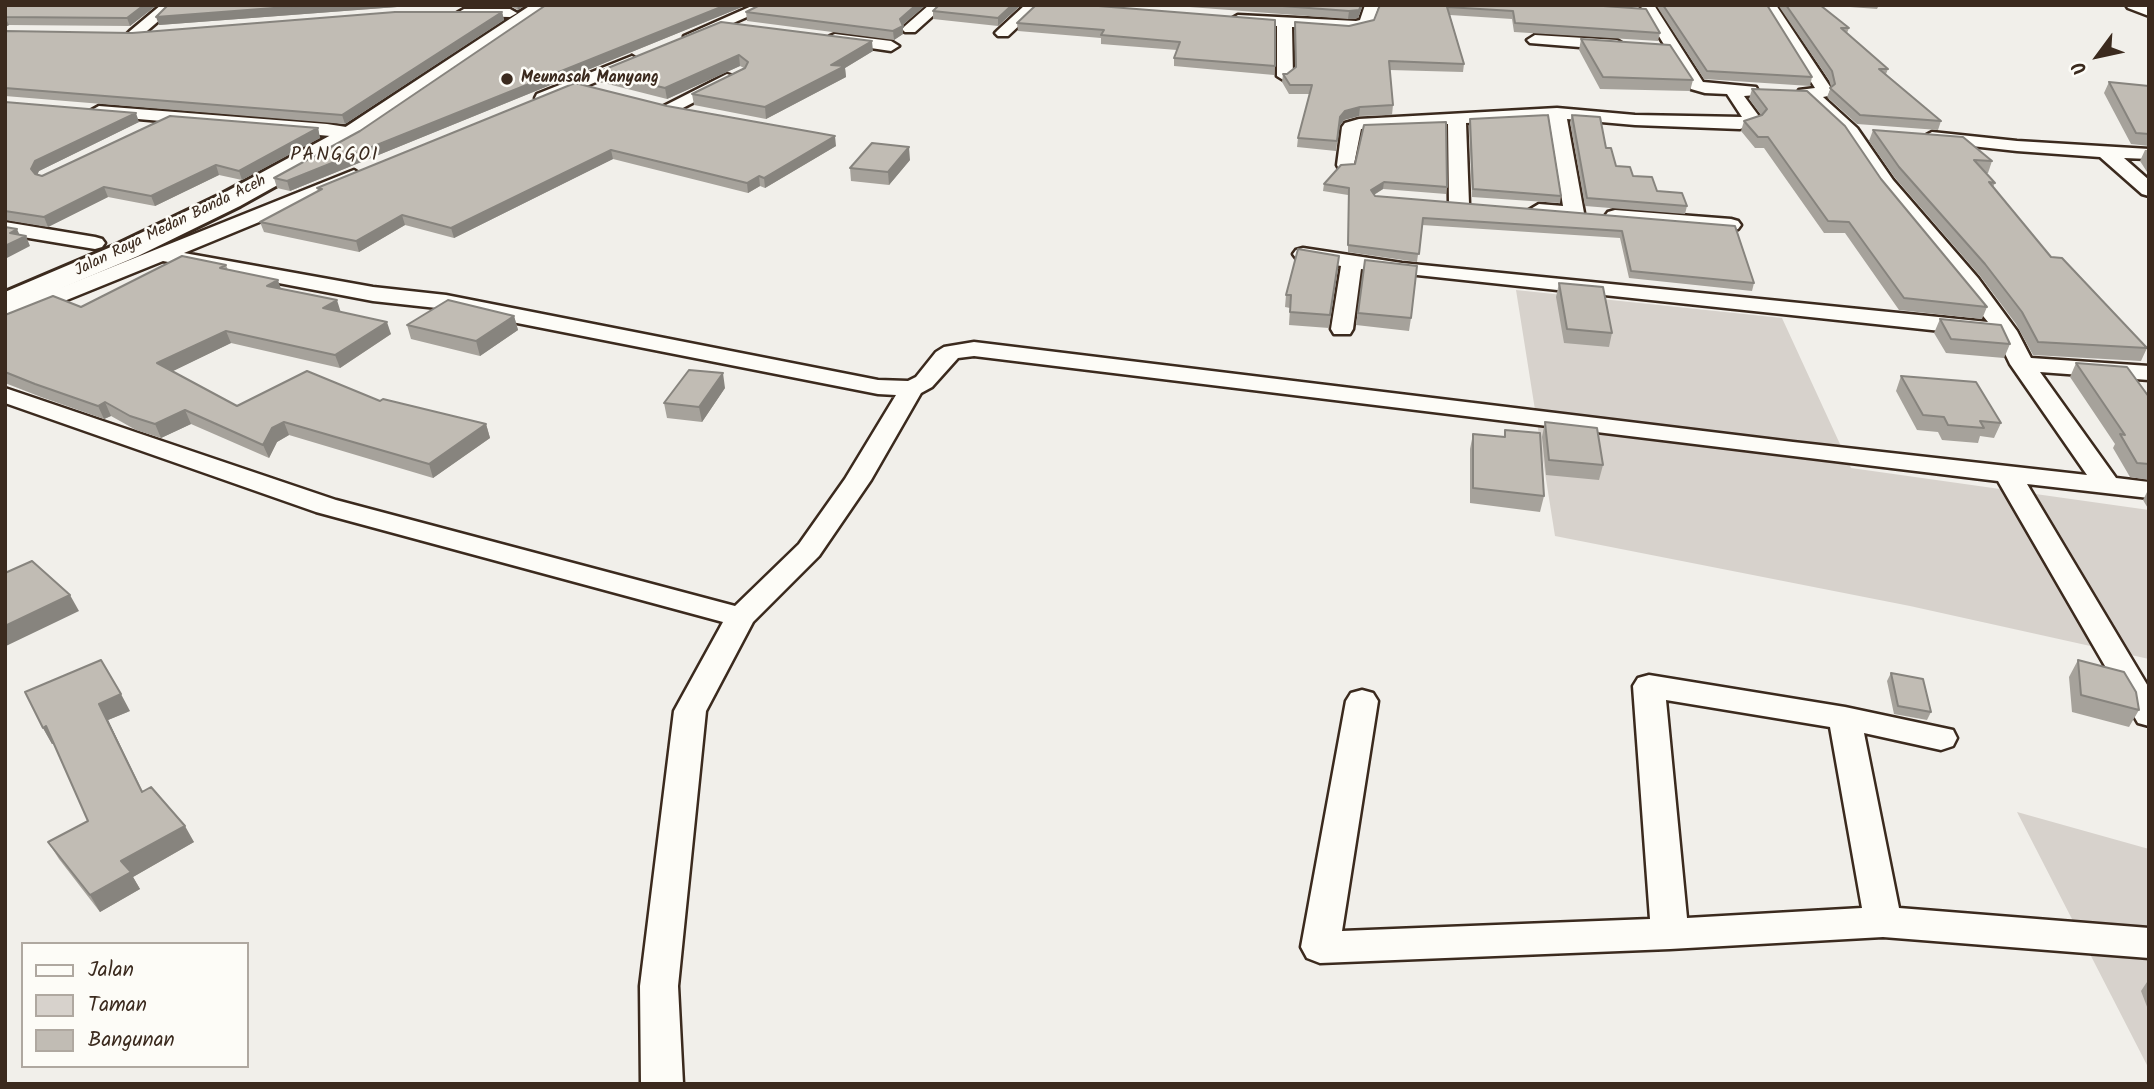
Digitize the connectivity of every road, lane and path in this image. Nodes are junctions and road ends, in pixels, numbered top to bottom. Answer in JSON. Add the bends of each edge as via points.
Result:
{"nodes":[{"id":1,"x":170,"y":5,"type":"edge"},
{"id":2,"x":545,"y":5,"type":"edge"},
{"id":3,"x":767,"y":5,"type":"edge"},
{"id":4,"x":938,"y":5,"type":"edge"},
{"id":5,"x":1034,"y":5,"type":"edge"},
{"id":6,"x":1372,"y":5,"type":"edge"},
{"id":7,"x":1769,"y":5,"type":"edge"},
{"id":8,"x":2133,"y":5,"type":"edge"},
{"id":9,"x":516,"y":9,"type":"edge"},
{"id":10,"x":1645,"y":9,"type":"edge"},
{"id":11,"x":2149,"y":12,"type":"edge"},
{"id":12,"x":449,"y":13,"type":"edge"},
{"id":13,"x":1216,"y":17,"type":"edge"},
{"id":14,"x":1284,"y":23,"type":"junction"},
{"id":15,"x":720,"y":25,"type":"junction"},
{"id":16,"x":747,"y":28,"type":"edge"},
{"id":17,"x":909,"y":29,"type":"dead end"},
{"id":18,"x":161,"y":32,"type":"edge"},
{"id":19,"x":1003,"y":33,"type":"dead end"},
{"id":20,"x":813,"y":36,"type":"edge"},
{"id":21,"x":1535,"y":40,"type":"edge"},
{"id":22,"x":673,"y":44,"type":"edge"},
{"id":23,"x":891,"y":46,"type":"edge"},
{"id":24,"x":1631,"y":46,"type":"edge"},
{"id":25,"x":649,"y":54,"type":"edge"},
{"id":26,"x":429,"y":65,"type":"junction"},
{"id":27,"x":457,"y":66,"type":"junction"},
{"id":28,"x":739,"y":73,"type":"edge"},
{"id":29,"x":1284,"y":76,"type":"edge"},
{"id":30,"x":577,"y":84,"type":"junction"},
{"id":31,"x":1732,"y":90,"type":"junction"},
{"id":32,"x":604,"y":91,"type":"edge"},
{"id":33,"x":1810,"y":94,"type":"junction"},
{"id":34,"x":526,"y":105,"type":"edge"},
{"id":35,"x":87,"y":110,"type":"edge"},
{"id":36,"x":692,"y":113,"type":"edge"},
{"id":37,"x":1557,"y":113,"type":"junction"},
{"id":38,"x":169,"y":117,"type":"junction"},
{"id":39,"x":1457,"y":118,"type":"junction"},
{"id":40,"x":327,"y":129,"type":"junction"},
{"id":41,"x":1851,"y":132,"type":"junction"},
{"id":42,"x":352,"y":133,"type":"junction"},
{"id":43,"x":1874,"y":133,"type":"edge"},
{"id":44,"x":133,"y":135,"type":"edge"},
{"id":45,"x":1915,"y":135,"type":"edge"},
{"id":46,"x":2106,"y":152,"type":"junction"},
{"id":47,"x":2149,"y":154,"type":"edge"},
{"id":48,"x":1346,"y":165,"type":"edge"},
{"id":49,"x":372,"y":169,"type":"edge"},
{"id":50,"x":2149,"y":190,"type":"edge"},
{"id":51,"x":1434,"y":202,"type":"edge"},
{"id":52,"x":1523,"y":209,"type":"edge"},
{"id":53,"x":1574,"y":213,"type":"junction"},
{"id":54,"x":1731,"y":225,"type":"edge"},
{"id":55,"x":5,"y":228,"type":"edge"},
{"id":56,"x":95,"y":243,"type":"junction"},
{"id":57,"x":158,"y":254,"type":"junction"},
{"id":58,"x":1303,"y":254,"type":"edge"},
{"id":59,"x":1352,"y":260,"type":"junction"},
{"id":60,"x":5,"y":282,"type":"edge"},
{"id":61,"x":5,"y":303,"type":"edge"},
{"id":62,"x":5,"y":318,"type":"edge"},
{"id":63,"x":1342,"y":329,"type":"dead end"},
{"id":64,"x":2006,"y":331,"type":"junction"},
{"id":65,"x":2022,"y":364,"type":"junction"},
{"id":66,"x":2149,"y":373,"type":"edge"},
{"id":67,"x":912,"y":388,"type":"junction"},
{"id":68,"x":5,"y":395,"type":"edge"},
{"id":69,"x":2007,"y":474,"type":"junction"},
{"id":70,"x":2107,"y":485,"type":"junction"},
{"id":71,"x":2149,"y":490,"type":"edge"},
{"id":72,"x":741,"y":617,"type":"junction"},
{"id":73,"x":1362,"y":701,"type":"dead end"},
{"id":74,"x":2149,"y":715,"type":"edge"},
{"id":75,"x":1845,"y":718,"type":"junction"},
{"id":76,"x":1941,"y":738,"type":"dead end"},
{"id":77,"x":1883,"y":922,"type":"junction"},
{"id":78,"x":1670,"y":934,"type":"junction"},
{"id":79,"x":2149,"y":943,"type":"edge"},
{"id":80,"x":662,"y":1084,"type":"edge"}],
"edges":[{"from":1,"to":18,"type":"street","via":[[128,34]]},
{"from":2,"to":27,"type":"highway","name":"Jalan Raya Medan Banda Aceh"},
{"from":3,"to":15,"type":"street"},
{"from":4,"to":17,"type":"street"},
{"from":5,"to":19,"type":"street"},
{"from":6,"to":14,"type":"street","via":[[1363,25]]},
{"from":7,"to":33,"type":"street","via":[[1823,88]]},
{"from":8,"to":11,"type":"street"},
{"from":9,"to":12,"type":"street"},
{"from":9,"to":26,"type":"highway","name":"Jalan Raya Medan Banda Aceh"},
{"from":10,"to":31,"type":"street","via":[[1666,48],[1697,85]]},
{"from":13,"to":14,"type":"street"},
{"from":14,"to":29,"type":"street"},
{"from":15,"to":16,"type":"street"},
{"from":15,"to":22,"type":"street"},
{"from":20,"to":23,"type":"street"},
{"from":21,"to":24,"type":"street"},
{"from":25,"to":30,"type":"street"},
{"from":26,"to":27,"type":"highway"},
{"from":26,"to":40,"type":"highway","name":"Jalan Raya Medan Banda Aceh"},
{"from":27,"to":42,"type":"highway","name":"Jalan Raya Medan Banda Aceh"},
{"from":28,"to":36,"type":"street","via":[[663,106]]},
{"from":30,"to":32,"type":"street"},
{"from":30,"to":34,"type":"street"},
{"from":31,"to":33,"type":"street"},
{"from":31,"to":37,"type":"street","via":[[1752,119],[1740,124]]},
{"from":33,"to":41,"type":"street"},
{"from":35,"to":38,"type":"street"},
{"from":37,"to":39,"type":"street"},
{"from":37,"to":53,"type":"street"},
{"from":38,"to":40,"type":"street"},
{"from":38,"to":44,"type":"street"},
{"from":39,"to":48,"type":"street","via":[[1354,125]]},
{"from":39,"to":51,"type":"street","via":[[1466,204]]},
{"from":40,"to":42,"type":"street"},
{"from":40,"to":56,"type":"highway","name":"Jalan Raya Medan Banda Aceh"},
{"from":41,"to":43,"type":"street"},
{"from":41,"to":64,"type":"street","via":[[1886,184]]},
{"from":42,"to":61,"type":"highway","name":"Jalan Raya Medan Banda Aceh","via":[[232,200]]},
{"from":45,"to":46,"type":"street"},
{"from":46,"to":47,"type":"street"},
{"from":46,"to":50,"type":"street"},
{"from":49,"to":57,"type":"street"},
{"from":52,"to":53,"type":"street"},
{"from":53,"to":54,"type":"street"},
{"from":55,"to":56,"type":"street"},
{"from":56,"to":60,"type":"highway","name":"Jalan Raya Medan Banda Aceh"},
{"from":57,"to":62,"type":"street"},
{"from":57,"to":67,"type":"street","via":[[373,294],[446,302],[878,387]]},
{"from":58,"to":59,"type":"street"},
{"from":59,"to":63,"type":"street"},
{"from":59,"to":64,"type":"street","via":[[1402,269]]},
{"from":64,"to":65,"type":"street"},
{"from":65,"to":66,"type":"street"},
{"from":65,"to":70,"type":"street"},
{"from":67,"to":69,"type":"street","via":[[924,383],[944,357],[974,349]]},
{"from":67,"to":72,"type":"street","via":[[858,480],[809,550]]},
{"from":68,"to":72,"type":"street","via":[[326,506]]},
{"from":69,"to":70,"type":"street"},
{"from":69,"to":74,"type":"street"},
{"from":70,"to":71,"type":"street"},
{"from":72,"to":80,"type":"street","via":[[690,711],[659,986]]},
{"from":73,"to":78,"type":"street","via":[[1320,947]]},
{"from":75,"to":76,"type":"street"},
{"from":75,"to":77,"type":"street"},
{"from":75,"to":78,"type":"street","via":[[1649,686]]},
{"from":77,"to":78,"type":"street"},
{"from":77,"to":79,"type":"street"}]}
